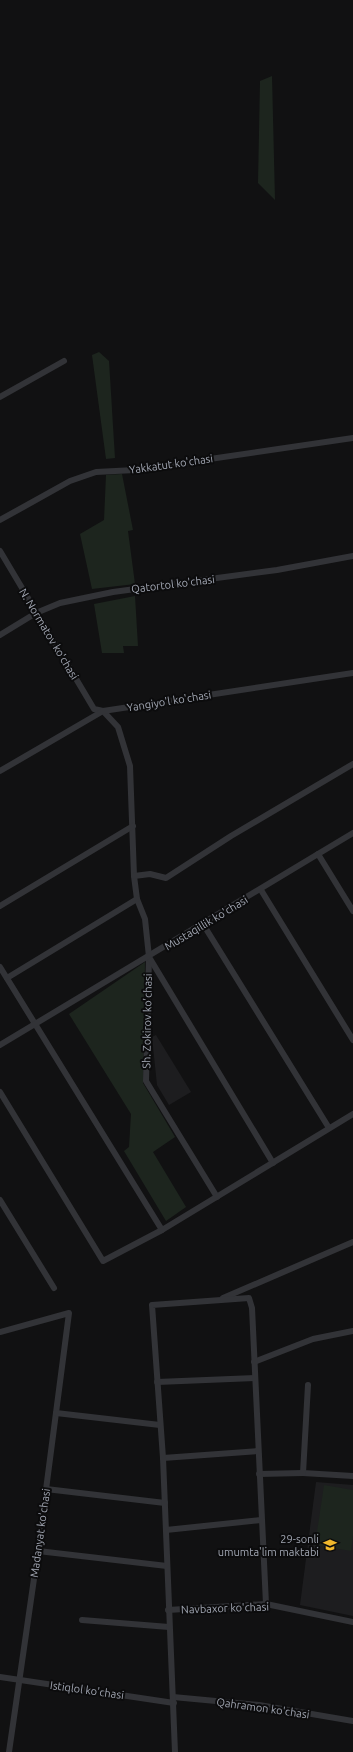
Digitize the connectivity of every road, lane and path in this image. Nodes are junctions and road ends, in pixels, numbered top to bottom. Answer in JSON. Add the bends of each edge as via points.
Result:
{"nodes":[{"id":1,"x":64,"y":361,"type":"dead end"},
{"id":2,"x":0,"y":397,"type":"edge"},
{"id":3,"x":353,"y":438,"type":"edge"},
{"id":4,"x":0,"y":520,"type":"edge"},
{"id":5,"x":0,"y":551,"type":"edge"},
{"id":6,"x":353,"y":556,"type":"edge"},
{"id":7,"x":36,"y":613,"type":"junction"},
{"id":8,"x":0,"y":635,"type":"edge"},
{"id":9,"x":353,"y":673,"type":"edge"},
{"id":10,"x":103,"y":712,"type":"junction"},
{"id":11,"x":353,"y":764,"type":"edge"},
{"id":12,"x":0,"y":771,"type":"edge"},
{"id":13,"x":133,"y":826,"type":"junction"},
{"id":14,"x":353,"y":833,"type":"edge"},
{"id":15,"x":318,"y":854,"type":"junction"},
{"id":16,"x":134,"y":876,"type":"junction"},
{"id":17,"x":261,"y":890,"type":"junction"},
{"id":18,"x":137,"y":899,"type":"junction"},
{"id":19,"x":0,"y":906,"type":"edge"},
{"id":20,"x":353,"y":910,"type":"edge"},
{"id":21,"x":204,"y":924,"type":"junction"},
{"id":22,"x":148,"y":957,"type":"junction"},
{"id":23,"x":0,"y":967,"type":"edge"},
{"id":24,"x":7,"y":978,"type":"junction"},
{"id":25,"x":36,"y":1024,"type":"junction"},
{"id":26,"x":353,"y":1040,"type":"edge"},
{"id":27,"x":0,"y":1045,"type":"edge"},
{"id":28,"x":0,"y":1092,"type":"edge"},
{"id":29,"x":353,"y":1114,"type":"edge"},
{"id":30,"x":329,"y":1128,"type":"junction"},
{"id":31,"x":273,"y":1163,"type":"junction"},
{"id":32,"x":217,"y":1197,"type":"junction"},
{"id":33,"x":0,"y":1200,"type":"edge"},
{"id":34,"x":162,"y":1230,"type":"junction"},
{"id":35,"x":353,"y":1242,"type":"edge"},
{"id":36,"x":54,"y":1288,"type":"dead end"},
{"id":37,"x":218,"y":1300,"type":"junction"},
{"id":38,"x":353,"y":1331,"type":"edge"},
{"id":39,"x":0,"y":1332,"type":"edge"},
{"id":40,"x":254,"y":1362,"type":"junction"},
{"id":41,"x":255,"y":1378,"type":"junction"},
{"id":42,"x":157,"y":1382,"type":"junction"},
{"id":43,"x":308,"y":1385,"type":"dead end"},
{"id":44,"x":56,"y":1413,"type":"junction"},
{"id":45,"x":160,"y":1425,"type":"junction"},
{"id":46,"x":258,"y":1451,"type":"junction"},
{"id":47,"x":163,"y":1458,"type":"junction"},
{"id":48,"x":303,"y":1472,"type":"junction"},
{"id":49,"x":259,"y":1474,"type":"junction"},
{"id":50,"x":353,"y":1476,"type":"edge"},
{"id":51,"x":46,"y":1489,"type":"junction"},
{"id":52,"x":165,"y":1503,"type":"junction"},
{"id":53,"x":261,"y":1520,"type":"junction"},
{"id":54,"x":166,"y":1530,"type":"junction"},
{"id":55,"x":38,"y":1551,"type":"junction"},
{"id":56,"x":167,"y":1566,"type":"junction"},
{"id":57,"x":266,"y":1604,"type":"junction"},
{"id":58,"x":168,"y":1610,"type":"junction"},
{"id":59,"x":82,"y":1620,"type":"dead end"},
{"id":60,"x":353,"y":1622,"type":"edge"},
{"id":61,"x":169,"y":1627,"type":"junction"},
{"id":62,"x":0,"y":1677,"type":"edge"},
{"id":63,"x":20,"y":1680,"type":"junction"},
{"id":64,"x":174,"y":1700,"type":"junction"},
{"id":65,"x":353,"y":1722,"type":"edge"},
{"id":66,"x":9,"y":1752,"type":"edge"},
{"id":67,"x":175,"y":1752,"type":"edge"}],
"edges":[{"from":1,"to":2,"type":"street"},
{"from":3,"to":4,"type":"street","name":"Yakkatut ko'chasi","via":[[135,470],[96,472],[70,481]]},
{"from":5,"to":7,"type":"street","name":"N. Normatov ko'chasi"},
{"from":6,"to":7,"type":"street","name":"Qatortol ko'chasi","via":[[277,570],[113,592],[60,603]]},
{"from":7,"to":8,"type":"street","name":"Qatortol ko'chasi"},
{"from":7,"to":10,"type":"street","name":"N. Normatov ko'chasi","via":[[94,709]]},
{"from":9,"to":10,"type":"street","name":"Yangiyo'l ko'chasi"},
{"from":10,"to":12,"type":"street","name":"Yangiyo'l ko'chasi"},
{"from":10,"to":13,"type":"street","name":"Sh. Zokirov ko'chasi","via":[[118,727],[130,766]]},
{"from":11,"to":16,"type":"street","via":[[230,836],[166,878],[150,874]]},
{"from":13,"to":16,"type":"street","name":"Sh. Zokirov ko'chasi"},
{"from":13,"to":19,"type":"street"},
{"from":14,"to":15,"type":"street","name":"Mustaqillik ko'chasi"},
{"from":15,"to":17,"type":"street","name":"Mustaqillik ko'chasi"},
{"from":15,"to":20,"type":"street"},
{"from":16,"to":18,"type":"street","name":"Sh. Zokirov ko'chasi"},
{"from":17,"to":21,"type":"street","name":"Mustaqillik ko'chasi"},
{"from":17,"to":26,"type":"street"},
{"from":18,"to":22,"type":"street","name":"Sh. Zokirov ko'chasi","via":[[145,919]]},
{"from":18,"to":24,"type":"street"},
{"from":21,"to":22,"type":"street","name":"Mustaqillik ko'chasi"},
{"from":21,"to":30,"type":"street"},
{"from":22,"to":25,"type":"street","name":"Mustaqillik ko'chasi"},
{"from":22,"to":31,"type":"street"},
{"from":22,"to":32,"type":"street","name":"Sh. Zokirov ko'chasi","via":[[146,1081]]},
{"from":23,"to":24,"type":"street"},
{"from":24,"to":25,"type":"street"},
{"from":25,"to":27,"type":"street","name":"Mustaqillik ko'chasi"},
{"from":25,"to":34,"type":"street"},
{"from":28,"to":34,"type":"street","via":[[103,1261]]},
{"from":29,"to":30,"type":"street"},
{"from":30,"to":31,"type":"street"},
{"from":31,"to":32,"type":"street"},
{"from":32,"to":34,"type":"street"},
{"from":33,"to":36,"type":"street"},
{"from":35,"to":37,"type":"street"},
{"from":37,"to":40,"type":"street","via":[[249,1298],[252,1308]]},
{"from":37,"to":42,"type":"street","via":[[152,1306]]},
{"from":38,"to":40,"type":"street","via":[[313,1339]]},
{"from":39,"to":44,"type":"street","name":"Madanyat ko'chasi","via":[[69,1313]]},
{"from":40,"to":41,"type":"street"},
{"from":41,"to":42,"type":"street"},
{"from":41,"to":46,"type":"street"},
{"from":42,"to":45,"type":"street"},
{"from":43,"to":48,"type":"street"},
{"from":44,"to":45,"type":"street"},
{"from":44,"to":51,"type":"street","name":"Madanyat ko'chasi"},
{"from":45,"to":47,"type":"street"},
{"from":46,"to":47,"type":"street"},
{"from":46,"to":49,"type":"street"},
{"from":47,"to":52,"type":"street"},
{"from":48,"to":49,"type":"street"},
{"from":48,"to":50,"type":"street"},
{"from":49,"to":53,"type":"street"},
{"from":51,"to":52,"type":"street"},
{"from":51,"to":55,"type":"street","name":"Madanyat ko'chasi"},
{"from":52,"to":54,"type":"street"},
{"from":53,"to":54,"type":"street"},
{"from":53,"to":57,"type":"street"},
{"from":54,"to":56,"type":"street"},
{"from":55,"to":56,"type":"street"},
{"from":55,"to":63,"type":"street","name":"Madanyat ko'chasi"},
{"from":56,"to":58,"type":"street"},
{"from":57,"to":58,"type":"street","name":"Navbaxor ko'chasi"},
{"from":57,"to":60,"type":"street","name":"Navbaxor ko'chasi"},
{"from":58,"to":61,"type":"street"},
{"from":59,"to":61,"type":"street"},
{"from":61,"to":64,"type":"street"},
{"from":62,"to":63,"type":"street","name":"Istiqlol ko'chasi"},
{"from":63,"to":64,"type":"street","name":"Istiqlol ko'chasi"},
{"from":63,"to":66,"type":"street","name":"Madanyat ko'chasi"},
{"from":64,"to":65,"type":"street","name":"Qahramon ko'chasi","via":[[259,1705]]},
{"from":64,"to":67,"type":"street"}]}
